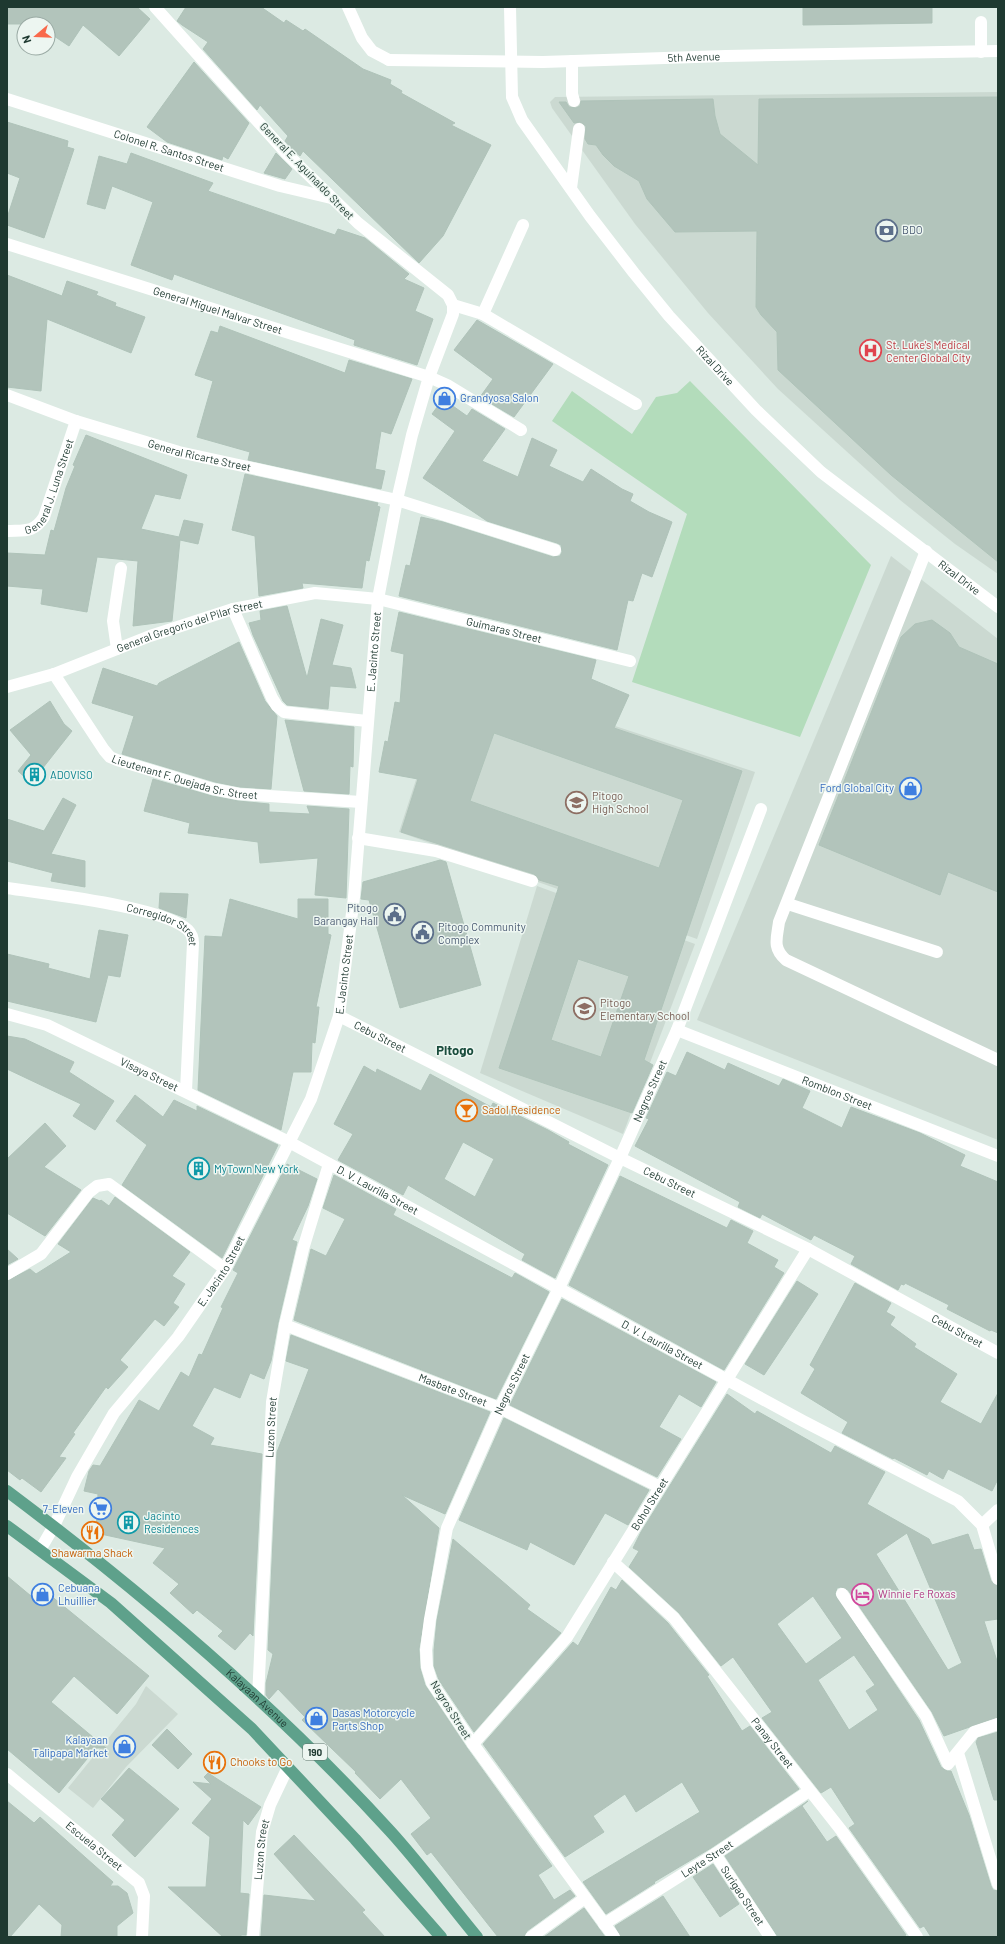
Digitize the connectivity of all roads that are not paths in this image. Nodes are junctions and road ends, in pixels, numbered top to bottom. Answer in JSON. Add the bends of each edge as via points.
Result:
{"nodes":[{"id":1,"x":156,"y":7,"type":"edge"},
{"id":2,"x":348,"y":7,"type":"edge"},
{"id":3,"x":510,"y":7,"type":"edge"},
{"id":4,"x":981,"y":22,"type":"dead end"},
{"id":5,"x":998,"y":51,"type":"edge"},
{"id":6,"x":981,"y":52,"type":"junction"},
{"id":7,"x":572,"y":61,"type":"junction"},
{"id":8,"x":511,"y":62,"type":"junction"},
{"id":9,"x":7,"y":99,"type":"edge"},
{"id":10,"x":574,"y":102,"type":"dead end"},
{"id":11,"x":578,"y":129,"type":"dead end"},
{"id":12,"x":571,"y":188,"type":"junction"},
{"id":13,"x":332,"y":198,"type":"junction"},
{"id":14,"x":522,"y":225,"type":"dead end"},
{"id":15,"x":7,"y":244,"type":"edge"},
{"id":16,"x":453,"y":305,"type":"junction"},
{"id":17,"x":483,"y":314,"type":"junction"},
{"id":18,"x":429,"y":377,"type":"junction"},
{"id":19,"x":7,"y":394,"type":"edge"},
{"id":20,"x":636,"y":404,"type":"dead end"},
{"id":21,"x":76,"y":421,"type":"junction"},
{"id":22,"x":521,"y":430,"type":"dead end"},
{"id":23,"x":397,"y":500,"type":"junction"},
{"id":24,"x":7,"y":531,"type":"edge"},
{"id":25,"x":555,"y":550,"type":"dead end"},
{"id":26,"x":926,"y":551,"type":"junction"},
{"id":27,"x":121,"y":568,"type":"dead end"},
{"id":28,"x":378,"y":600,"type":"junction"},
{"id":29,"x":998,"y":607,"type":"edge"},
{"id":30,"x":233,"y":609,"type":"junction"},
{"id":31,"x":118,"y":648,"type":"junction"},
{"id":32,"x":630,"y":661,"type":"dead end"},
{"id":33,"x":54,"y":674,"type":"junction"},
{"id":34,"x":7,"y":687,"type":"edge"},
{"id":35,"x":368,"y":721,"type":"junction"},
{"id":36,"x":361,"y":802,"type":"junction"},
{"id":37,"x":761,"y":809,"type":"dead end"},
{"id":38,"x":358,"y":838,"type":"junction"},
{"id":39,"x":532,"y":881,"type":"dead end"},
{"id":40,"x":7,"y":888,"type":"edge"},
{"id":41,"x":788,"y":904,"type":"junction"},
{"id":42,"x":937,"y":952,"type":"dead end"},
{"id":43,"x":7,"y":1014,"type":"edge"},
{"id":44,"x":339,"y":1016,"type":"junction"},
{"id":45,"x":677,"y":1030,"type":"junction"},
{"id":46,"x":998,"y":1060,"type":"edge"},
{"id":47,"x":186,"y":1091,"type":"junction"},
{"id":48,"x":289,"y":1142,"type":"junction"},
{"id":49,"x":998,"y":1156,"type":"edge"},
{"id":50,"x":620,"y":1158,"type":"junction"},
{"id":51,"x":329,"y":1164,"type":"junction"},
{"id":52,"x":808,"y":1249,"type":"junction"},
{"id":53,"x":225,"y":1269,"type":"junction"},
{"id":54,"x":7,"y":1274,"type":"edge"},
{"id":55,"x":559,"y":1288,"type":"junction"},
{"id":56,"x":285,"y":1325,"type":"junction"},
{"id":57,"x":998,"y":1353,"type":"edge"},
{"id":58,"x":726,"y":1379,"type":"junction"},
{"id":59,"x":500,"y":1408,"type":"junction"},
{"id":60,"x":660,"y":1486,"type":"junction"},
{"id":61,"x":7,"y":1491,"type":"edge"},
{"id":62,"x":998,"y":1510,"type":"edge"},
{"id":63,"x":982,"y":1525,"type":"junction"},
{"id":64,"x":7,"y":1526,"type":"edge"},
{"id":65,"x":54,"y":1526,"type":"junction"},
{"id":66,"x":40,"y":1550,"type":"junction"},
{"id":67,"x":613,"y":1562,"type":"junction"},
{"id":68,"x":998,"y":1579,"type":"edge"},
{"id":69,"x":842,"y":1594,"type":"dead end"},
{"id":70,"x":258,"y":1698,"type":"junction"},
{"id":71,"x":998,"y":1724,"type":"edge"},
{"id":72,"x":473,"y":1744,"type":"junction"},
{"id":73,"x":958,"y":1754,"type":"junction"},
{"id":74,"x":288,"y":1767,"type":"junction"},
{"id":75,"x":7,"y":1774,"type":"edge"},
{"id":76,"x":809,"y":1791,"type":"junction"},
{"id":77,"x":716,"y":1854,"type":"junction"},
{"id":78,"x":998,"y":1884,"type":"edge"},
{"id":79,"x":585,"y":1898,"type":"junction"},
{"id":80,"x":604,"y":1924,"type":"junction"},
{"id":81,"x":142,"y":1937,"type":"edge"},
{"id":82,"x":253,"y":1937,"type":"edge"},
{"id":83,"x":441,"y":1937,"type":"edge"},
{"id":84,"x":477,"y":1937,"type":"edge"},
{"id":85,"x":531,"y":1937,"type":"edge"},
{"id":86,"x":614,"y":1937,"type":"edge"},
{"id":87,"x":770,"y":1937,"type":"edge"},
{"id":88,"x":917,"y":1937,"type":"edge"}],
"edges":[{"from":1,"to":13,"type":"street","name":"General E. Aguinaldo Street","via":[[287,154]]},
{"from":2,"to":8,"type":"street","name":"5th Avenue","via":[[362,38],[372,51],[389,60]]},
{"from":3,"to":8,"type":"street","name":"Rizal Drive"},
{"from":4,"to":6,"type":"street"},
{"from":5,"to":6,"type":"street","name":"5th Avenue"},
{"from":6,"to":7,"type":"street","name":"5th Avenue"},
{"from":7,"to":8,"type":"street","name":"5th Avenue"},
{"from":7,"to":10,"type":"street"},
{"from":8,"to":12,"type":"street","name":"Rizal Drive","via":[[512,97],[522,120]]},
{"from":9,"to":13,"type":"street","name":"Colonel R. Santos Street","via":[[272,184]]},
{"from":11,"to":12,"type":"street"},
{"from":12,"to":26,"type":"street","name":"Rizal Drive","via":[[669,316],[756,410],[821,472]]},
{"from":13,"to":16,"type":"street","name":"General E. Aguinaldo Street","via":[[358,223],[448,295]]},
{"from":14,"to":17,"type":"street"},
{"from":15,"to":18,"type":"street","name":"General Miguel Malvar Street"},
{"from":16,"to":17,"type":"street"},
{"from":16,"to":18,"type":"street","name":"E. Jacinto Street","via":[[453,314]]},
{"from":17,"to":20,"type":"street"},
{"from":18,"to":22,"type":"street","name":"General Miguel Malvar Street","via":[[447,385]]},
{"from":18,"to":23,"type":"street","name":"E. Jacinto Street"},
{"from":19,"to":21,"type":"street","name":"General Ricarte Street"},
{"from":21,"to":23,"type":"street","name":"General Ricarte Street","via":[[179,452]]},
{"from":21,"to":24,"type":"street","name":"General J. Luna Street","via":[[44,517],[38,526],[29,530]]},
{"from":23,"to":25,"type":"street","name":"General Ricarte Street"},
{"from":23,"to":28,"type":"street","name":"E. Jacinto Street"},
{"from":26,"to":29,"type":"street","name":"Rizal Drive"},
{"from":26,"to":41,"type":"street"},
{"from":27,"to":31,"type":"street","via":[[114,621]]},
{"from":28,"to":30,"type":"street","name":"General Gregorio del Pilar Street","via":[[315,593]]},
{"from":28,"to":32,"type":"street","name":"Guimaras Street"},
{"from":28,"to":35,"type":"street","name":"E. Jacinto Street"},
{"from":30,"to":31,"type":"street","name":"General Gregorio del Pilar Street"},
{"from":30,"to":35,"type":"street","via":[[272,698],[284,712]]},
{"from":31,"to":33,"type":"street","name":"General Gregorio del Pilar Street"},
{"from":33,"to":34,"type":"street","name":"General Gregorio del Pilar Street"},
{"from":33,"to":36,"type":"street","name":"Lieutenant F. Quejada Sr. Street","via":[[104,750],[117,760],[213,789],[239,794]]},
{"from":35,"to":36,"type":"street","name":"E. Jacinto Street"},
{"from":36,"to":38,"type":"street","name":"E. Jacinto Street"},
{"from":37,"to":45,"type":"street","name":"Negros Street"},
{"from":38,"to":39,"type":"street","via":[[436,851]]},
{"from":38,"to":44,"type":"street","name":"E. Jacinto Street","via":[[354,897]]},
{"from":40,"to":47,"type":"street","name":"Corregidor Street","via":[[135,908],[187,929],[192,935],[193,943]]},
{"from":41,"to":42,"type":"street"},
{"from":41,"to":46,"type":"street","via":[[780,922],[776,944],[779,954],[786,960]]},
{"from":43,"to":47,"type":"street","name":"Visaya Street","via":[[47,1025]]},
{"from":44,"to":48,"type":"street","name":"E. Jacinto Street","via":[[311,1099]]},
{"from":44,"to":50,"type":"street","name":"Cebu Street"},
{"from":45,"to":49,"type":"street","name":"Romblon Street"},
{"from":45,"to":50,"type":"street","name":"Negros Street"},
{"from":47,"to":48,"type":"street","name":"Visaya Street"},
{"from":48,"to":51,"type":"street","name":"D. V. Laurilla Street"},
{"from":48,"to":53,"type":"street","name":"E. Jacinto Street"},
{"from":50,"to":52,"type":"street","name":"Cebu Street"},
{"from":50,"to":55,"type":"street","name":"Negros Street"},
{"from":51,"to":55,"type":"street","name":"D. V. Laurilla Street"},
{"from":51,"to":56,"type":"street","name":"Luzon Street","via":[[303,1249]]},
{"from":52,"to":57,"type":"street","name":"Cebu Street"},
{"from":52,"to":58,"type":"street","name":"Bohol Street"},
{"from":53,"to":54,"type":"street","via":[[109,1184],[97,1186],[88,1193],[41,1254]]},
{"from":53,"to":65,"type":"street","name":"E. Jacinto Street","via":[[178,1337],[114,1413],[77,1477]]},
{"from":55,"to":58,"type":"street","name":"D. V. Laurilla Street"},
{"from":55,"to":59,"type":"street","name":"Negros Street"},
{"from":56,"to":59,"type":"street","name":"Masbate Street"},
{"from":56,"to":70,"type":"street","name":"Luzon Street","via":[[272,1402]]},
{"from":58,"to":60,"type":"street","name":"Bohol Street"},
{"from":58,"to":63,"type":"street","name":"D. V. Laurilla Street","via":[[958,1501]]},
{"from":59,"to":60,"type":"street","name":"Masbate Street"},
{"from":59,"to":72,"type":"street","name":"Negros Street","via":[[447,1528],[426,1650],[427,1668],[432,1683]]},
{"from":60,"to":67,"type":"street","name":"Bohol Street"},
{"from":61,"to":65,"type":"main road","name":"Kalayaan Avenue","number":"190"},
{"from":62,"to":63,"type":"street"},
{"from":63,"to":68,"type":"street","name":"D. V. Laurilla Street"},
{"from":64,"to":66,"type":"main road","number":"190"},
{"from":65,"to":66,"type":"street","name":"E. Jacinto Street"},
{"from":65,"to":70,"type":"main road","name":"Kalayaan Avenue","number":"190","via":[[131,1588]]},
{"from":66,"to":74,"type":"main road","number":"190","via":[[111,1604],[252,1728]]},
{"from":67,"to":72,"type":"street","name":"Bohol Street","via":[[567,1637]]},
{"from":67,"to":76,"type":"street","name":"Panay Street","via":[[674,1618]]},
{"from":69,"to":73,"type":"street","via":[[926,1716],[948,1764]]},
{"from":70,"to":84,"type":"main road","name":"Kalayaan Avenue","number":"190","via":[[313,1750],[391,1832]]},
{"from":71,"to":73,"type":"street","via":[[974,1732]]},
{"from":72,"to":79,"type":"street","name":"Negros Street"},
{"from":73,"to":78,"type":"street"},
{"from":74,"to":82,"type":"street","name":"Luzon Street","via":[[270,1805],[262,1832]]},
{"from":74,"to":83,"type":"main road","number":"190"},
{"from":75,"to":81,"type":"street","name":"Escuela Street","via":[[138,1883],[144,1896]]},
{"from":76,"to":77,"type":"street","name":"Leyte Street"},
{"from":76,"to":88,"type":"street","name":"Panay Street","via":[[841,1830]]},
{"from":77,"to":80,"type":"street","name":"Leyte Street"},
{"from":77,"to":87,"type":"street","name":"Surigao Street"},
{"from":79,"to":80,"type":"street","name":"Negros Street"},
{"from":79,"to":85,"type":"street"},
{"from":80,"to":86,"type":"street","name":"Negros Street"}]}
